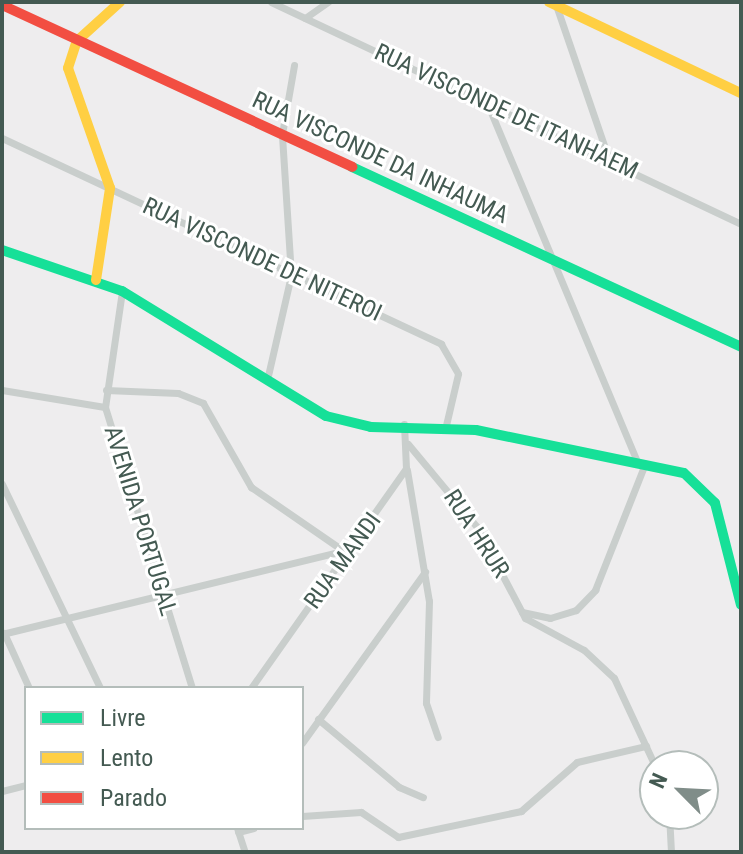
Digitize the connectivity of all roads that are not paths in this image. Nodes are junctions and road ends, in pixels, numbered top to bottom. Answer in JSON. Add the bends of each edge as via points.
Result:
{"nodes":[{"id":1,"x":120,"y":2,"type":"edge"},
{"id":2,"x":271,"y":2,"type":"edge"},
{"id":3,"x":328,"y":2,"type":"edge"},
{"id":4,"x":553,"y":4,"type":"edge"},
{"id":5,"x":2,"y":5,"type":"edge"},
{"id":6,"x":305,"y":18,"type":"junction"},
{"id":7,"x":77,"y":41,"type":"junction"},
{"id":8,"x":294,"y":65,"type":"dead end"},
{"id":9,"x":741,"y":93,"type":"edge"},
{"id":10,"x":485,"y":98,"type":"junction"},
{"id":11,"x":282,"y":134,"type":"junction"},
{"id":12,"x":2,"y":138,"type":"edge"},
{"id":13,"x":609,"y":160,"type":"junction"},
{"id":14,"x":110,"y":188,"type":"junction"},
{"id":15,"x":741,"y":224,"type":"edge"},
{"id":16,"x":2,"y":250,"type":"edge"},
{"id":17,"x":551,"y":260,"type":"junction"},
{"id":18,"x":291,"y":275,"type":"junction"},
{"id":19,"x":96,"y":280,"type":"junction"},
{"id":20,"x":122,"y":291,"type":"junction"},
{"id":21,"x":741,"y":347,"type":"edge"},
{"id":22,"x":266,"y":383,"type":"junction"},
{"id":23,"x":2,"y":390,"type":"edge"},
{"id":24,"x":106,"y":390,"type":"junction"},
{"id":25,"x":105,"y":407,"type":"junction"},
{"id":26,"x":404,"y":424,"type":"junction"},
{"id":27,"x":446,"y":425,"type":"junction"},
{"id":28,"x":408,"y":444,"type":"junction"},
{"id":29,"x":642,"y":462,"type":"junction"},
{"id":30,"x":406,"y":468,"type":"junction"},
{"id":31,"x":2,"y":484,"type":"edge"},
{"id":32,"x":345,"y":552,"type":"junction"},
{"id":33,"x":425,"y":572,"type":"junction"},
{"id":34,"x":164,"y":596,"type":"junction"},
{"id":35,"x":741,"y":605,"type":"edge"},
{"id":36,"x":520,"y":612,"type":"junction"},
{"id":37,"x":65,"y":621,"type":"junction"},
{"id":38,"x":3,"y":634,"type":"edge"},
{"id":39,"x":28,"y":686,"type":"edge"},
{"id":40,"x":99,"y":686,"type":"edge"},
{"id":41,"x":191,"y":686,"type":"edge"},
{"id":42,"x":252,"y":686,"type":"edge"},
{"id":43,"x":318,"y":719,"type":"junction"},
{"id":44,"x":438,"y":737,"type":"dead end"},
{"id":45,"x":304,"y":740,"type":"edge"},
{"id":46,"x":646,"y":746,"type":"junction"},
{"id":47,"x":648,"y":750,"type":"edge"},
{"id":48,"x":24,"y":786,"type":"edge"},
{"id":49,"x":2,"y":791,"type":"edge"},
{"id":50,"x":423,"y":797,"type":"dead end"},
{"id":51,"x":304,"y":816,"type":"edge"},
{"id":52,"x":238,"y":830,"type":"edge"},
{"id":53,"x":670,"y":830,"type":"edge"},
{"id":54,"x":245,"y":852,"type":"edge"},
{"id":55,"x":671,"y":852,"type":"edge"}],
"edges":[{"from":1,"to":7,"type":"main road"},
{"from":2,"to":6,"type":"street","name":"RUA VISCONDE DE ITANHAEM"},
{"from":3,"to":6,"type":"street"},
{"from":4,"to":9,"type":"main road"},
{"from":4,"to":13,"type":"street"},
{"from":5,"to":7,"type":"main road","name":"RUA VISCONDE DA INHAUMA"},
{"from":6,"to":10,"type":"street","name":"RUA VISCONDE DE ITANHAEM"},
{"from":7,"to":11,"type":"main road","name":"RUA VISCONDE DA INHAUMA"},
{"from":7,"to":14,"type":"main road","via":[[70,83]]},
{"from":8,"to":11,"type":"street"},
{"from":10,"to":13,"type":"street","name":"RUA VISCONDE DE ITANHAEM"},
{"from":10,"to":17,"type":"street"},
{"from":11,"to":17,"type":"main road","name":"RUA VISCONDE DA INHAUMA"},
{"from":11,"to":18,"type":"street"},
{"from":12,"to":14,"type":"street","name":"RUA VISCONDE DE NITEROI"},
{"from":13,"to":15,"type":"street","name":"RUA VISCONDE DE ITANHAEM"},
{"from":14,"to":18,"type":"street","name":"RUA VISCONDE DE NITEROI"},
{"from":14,"to":19,"type":"main road"},
{"from":16,"to":19,"type":"main road"},
{"from":17,"to":21,"type":"main road","name":"RUA VISCONDE DA INHAUMA"},
{"from":17,"to":29,"type":"street"},
{"from":18,"to":22,"type":"street"},
{"from":18,"to":27,"type":"street","name":"RUA VISCONDE DE NITEROI","via":[[450,350],[458,374]]},
{"from":19,"to":20,"type":"main road"},
{"from":20,"to":22,"type":"main road"},
{"from":20,"to":24,"type":"street"},
{"from":22,"to":26,"type":"main road","via":[[326,416],[371,427]]},
{"from":23,"to":25,"type":"street","name":"AVENIDA PORTUGAL"},
{"from":24,"to":25,"type":"street"},
{"from":24,"to":32,"type":"street","via":[[178,393],[203,403],[251,487]]},
{"from":25,"to":34,"type":"street","name":"AVENIDA PORTUGAL"},
{"from":26,"to":27,"type":"main road"},
{"from":26,"to":28,"type":"street","name":"RUA MANDI"},
{"from":27,"to":29,"type":"main road"},
{"from":28,"to":30,"type":"street","name":"RUA MANDI"},
{"from":28,"to":36,"type":"street","name":"RUA HRUR","via":[[477,527]]},
{"from":29,"to":35,"type":"main road","via":[[684,473],[709,493]]},
{"from":29,"to":36,"type":"street","via":[[595,590],[576,610],[550,618]]},
{"from":30,"to":32,"type":"street","name":"RUA MANDI"},
{"from":30,"to":33,"type":"street"},
{"from":31,"to":37,"type":"street"},
{"from":32,"to":34,"type":"street"},
{"from":32,"to":42,"type":"street","name":"RUA MANDI"},
{"from":33,"to":43,"type":"street"},
{"from":33,"to":44,"type":"street","via":[[425,687]]},
{"from":34,"to":37,"type":"street"},
{"from":34,"to":41,"type":"street","name":"AVENIDA PORTUGAL"},
{"from":36,"to":46,"type":"street","via":[[602,661]]},
{"from":37,"to":38,"type":"street"},
{"from":37,"to":40,"type":"street"},
{"from":38,"to":39,"type":"street"},
{"from":43,"to":45,"type":"street"},
{"from":43,"to":50,"type":"street","via":[[399,787]]},
{"from":46,"to":47,"type":"street"},
{"from":46,"to":51,"type":"street","via":[[577,762],[521,811],[398,837],[361,812]]},
{"from":48,"to":49,"type":"street"},
{"from":52,"to":54,"type":"street"},
{"from":53,"to":55,"type":"street"}]}
